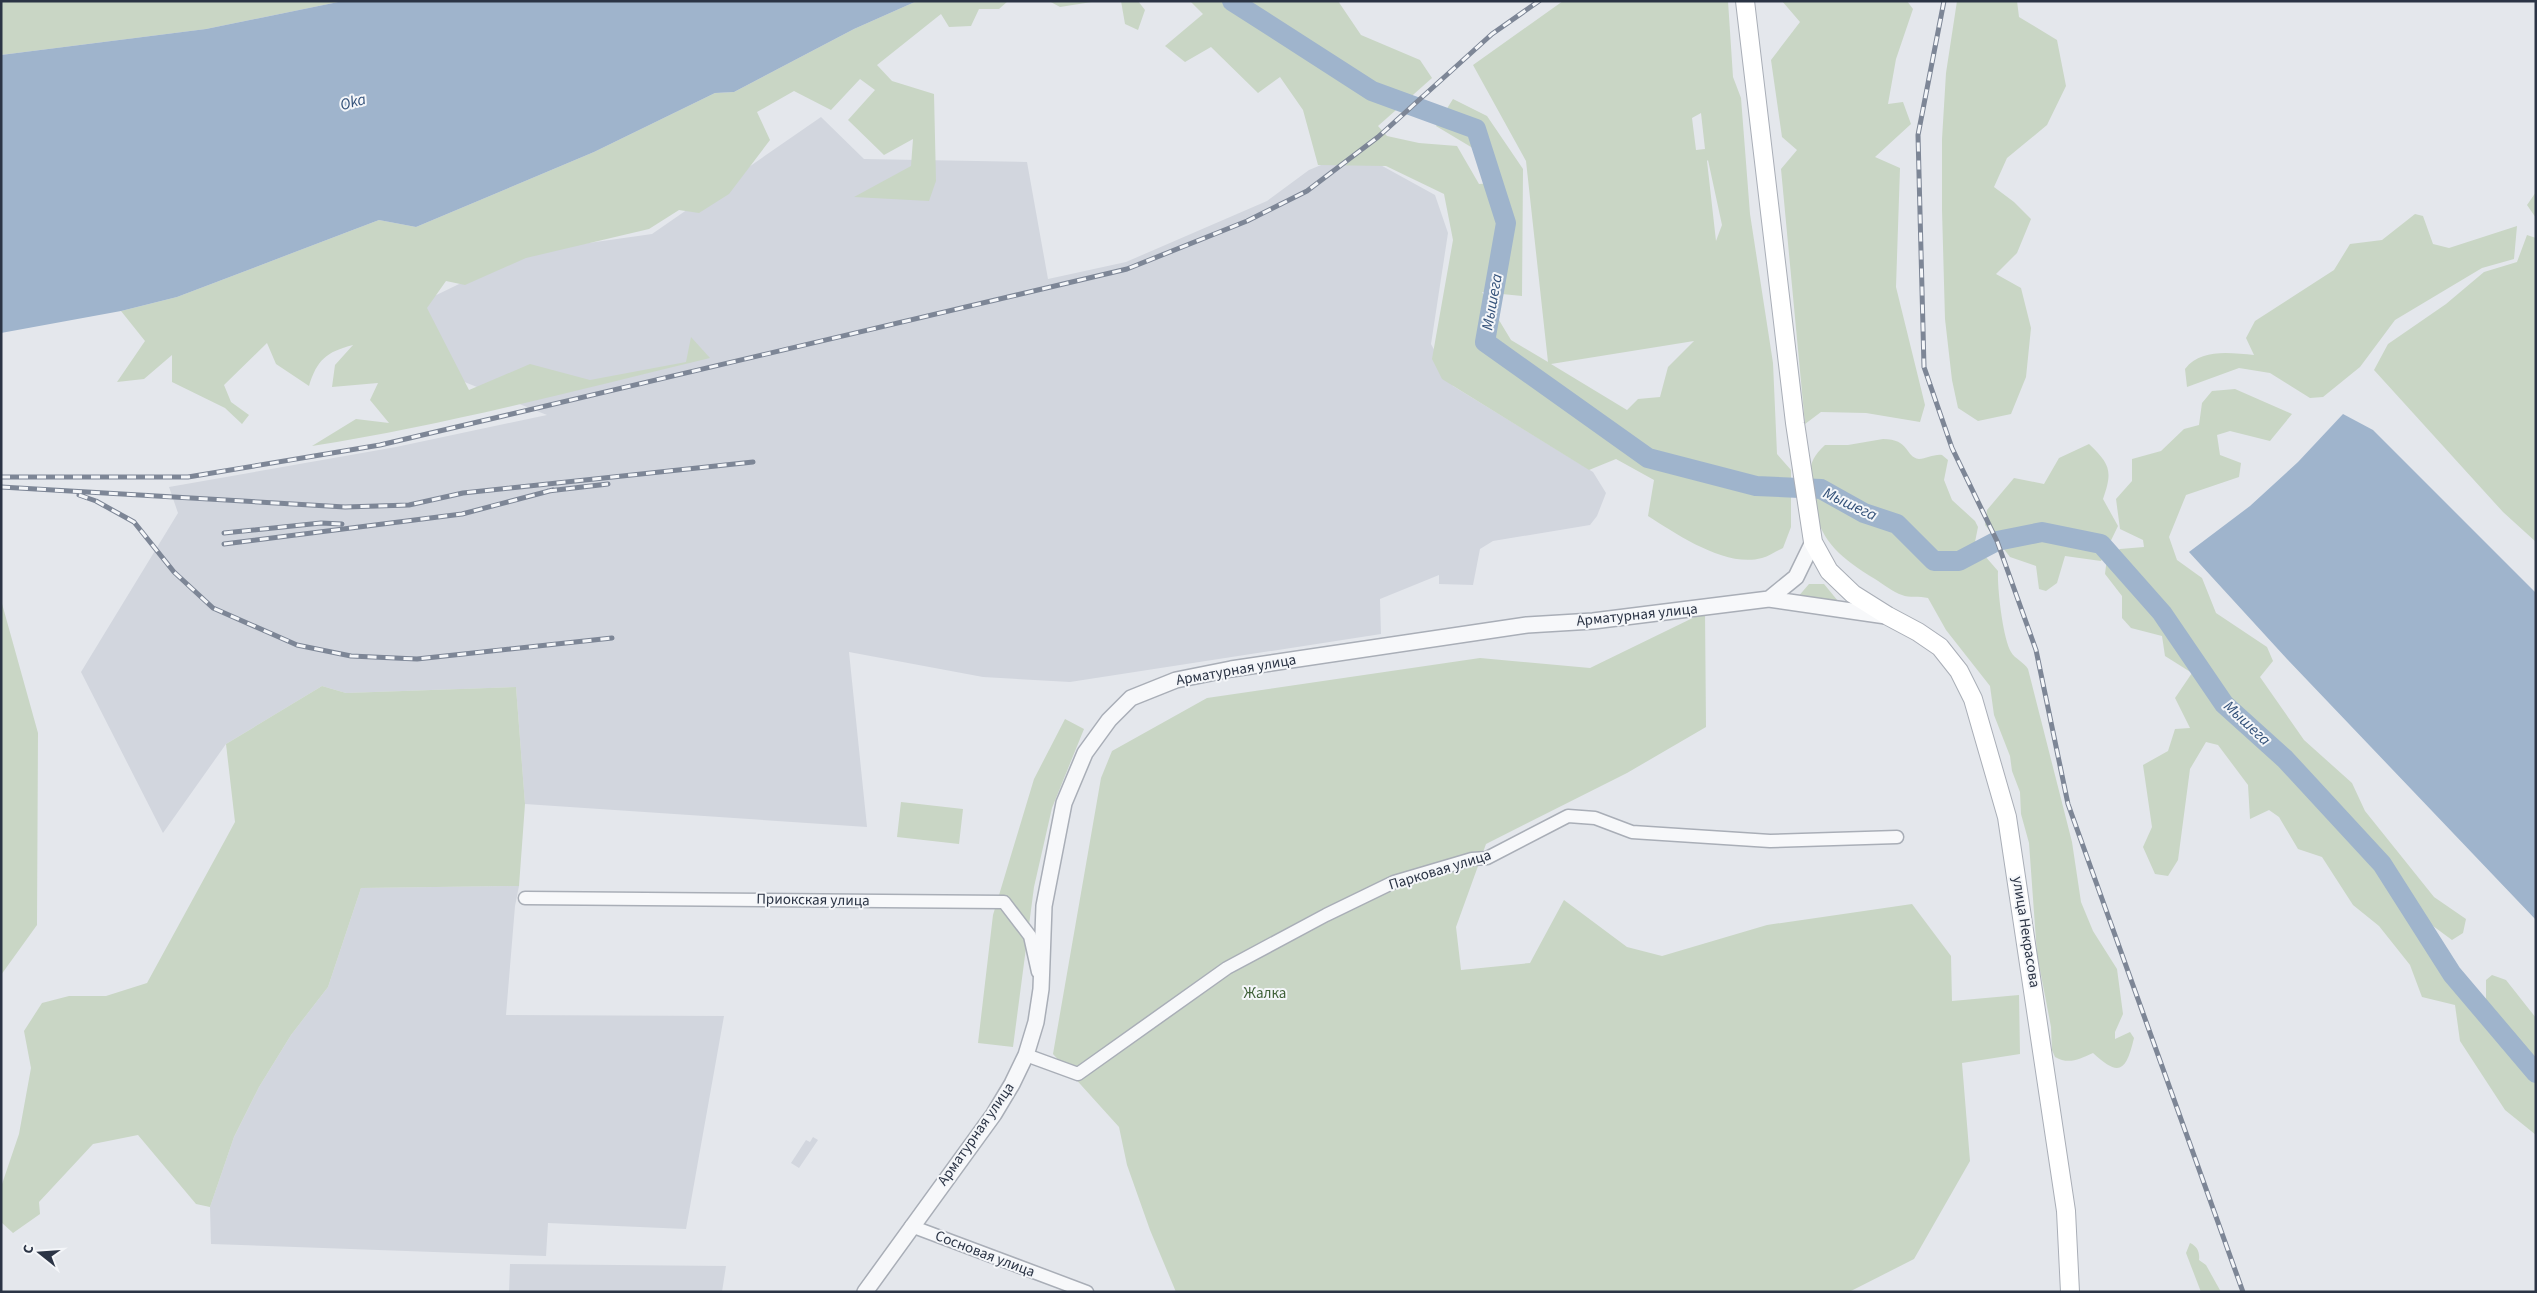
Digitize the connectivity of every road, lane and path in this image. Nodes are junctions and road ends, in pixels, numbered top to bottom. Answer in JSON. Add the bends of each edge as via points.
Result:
{"nodes":[{"id":1,"x":1745,"y":1,"type":"edge"},
{"id":2,"x":1813,"y":542,"type":"junction"},
{"id":3,"x":1769,"y":599,"type":"junction"},
{"id":4,"x":1888,"y":616,"type":"junction"},
{"id":5,"x":1897,"y":838,"type":"dead end"},
{"id":6,"x":525,"y":898,"type":"dead end"},
{"id":7,"x":1041,"y":989,"type":"junction"},
{"id":8,"x":1026,"y":1055,"type":"junction"},
{"id":9,"x":911,"y":1226,"type":"junction"},
{"id":10,"x":865,"y":1292,"type":"edge"},
{"id":11,"x":1087,"y":1292,"type":"edge"},
{"id":12,"x":2070,"y":1292,"type":"edge"}],
"edges":[{"from":1,"to":2,"type":"main road","name":"улица Некрасова"},
{"from":2,"to":3,"type":"street","via":[[1796,577]]},
{"from":2,"to":4,"type":"main road","name":"улица Некрасова","via":[[1821,560],[1840,583],[1866,604]]},
{"from":3,"to":4,"type":"street","name":"улица Некрасова"},
{"from":3,"to":7,"type":"street","name":"Арматурная улица","via":[[1593,621],[1527,625],[1231,669],[1176,680],[1131,698],[1109,720],[1086,753],[1064,803],[1044,906]]},
{"from":4,"to":12,"type":"main road","name":"улица Некрасова","via":[[1931,639],[1959,671],[1973,699],[2001,789],[2026,932],[2066,1211]]},
{"from":5,"to":8,"type":"street","name":"Парковая улица","via":[[1770,841],[1632,832],[1595,818],[1568,816],[1487,858],[1472,859],[1394,882],[1326,915],[1227,968],[1078,1074]]},
{"from":6,"to":7,"type":"street","name":"Приокская улица","via":[[1004,902],[1030,936]]},
{"from":7,"to":8,"type":"street","name":"Арматурная улица"},
{"from":8,"to":9,"type":"street","name":"Арматурная улица","via":[[994,1114]]},
{"from":9,"to":10,"type":"street","name":"Арматурная улица"},
{"from":9,"to":11,"type":"street","name":"Сосновая улица"}]}
